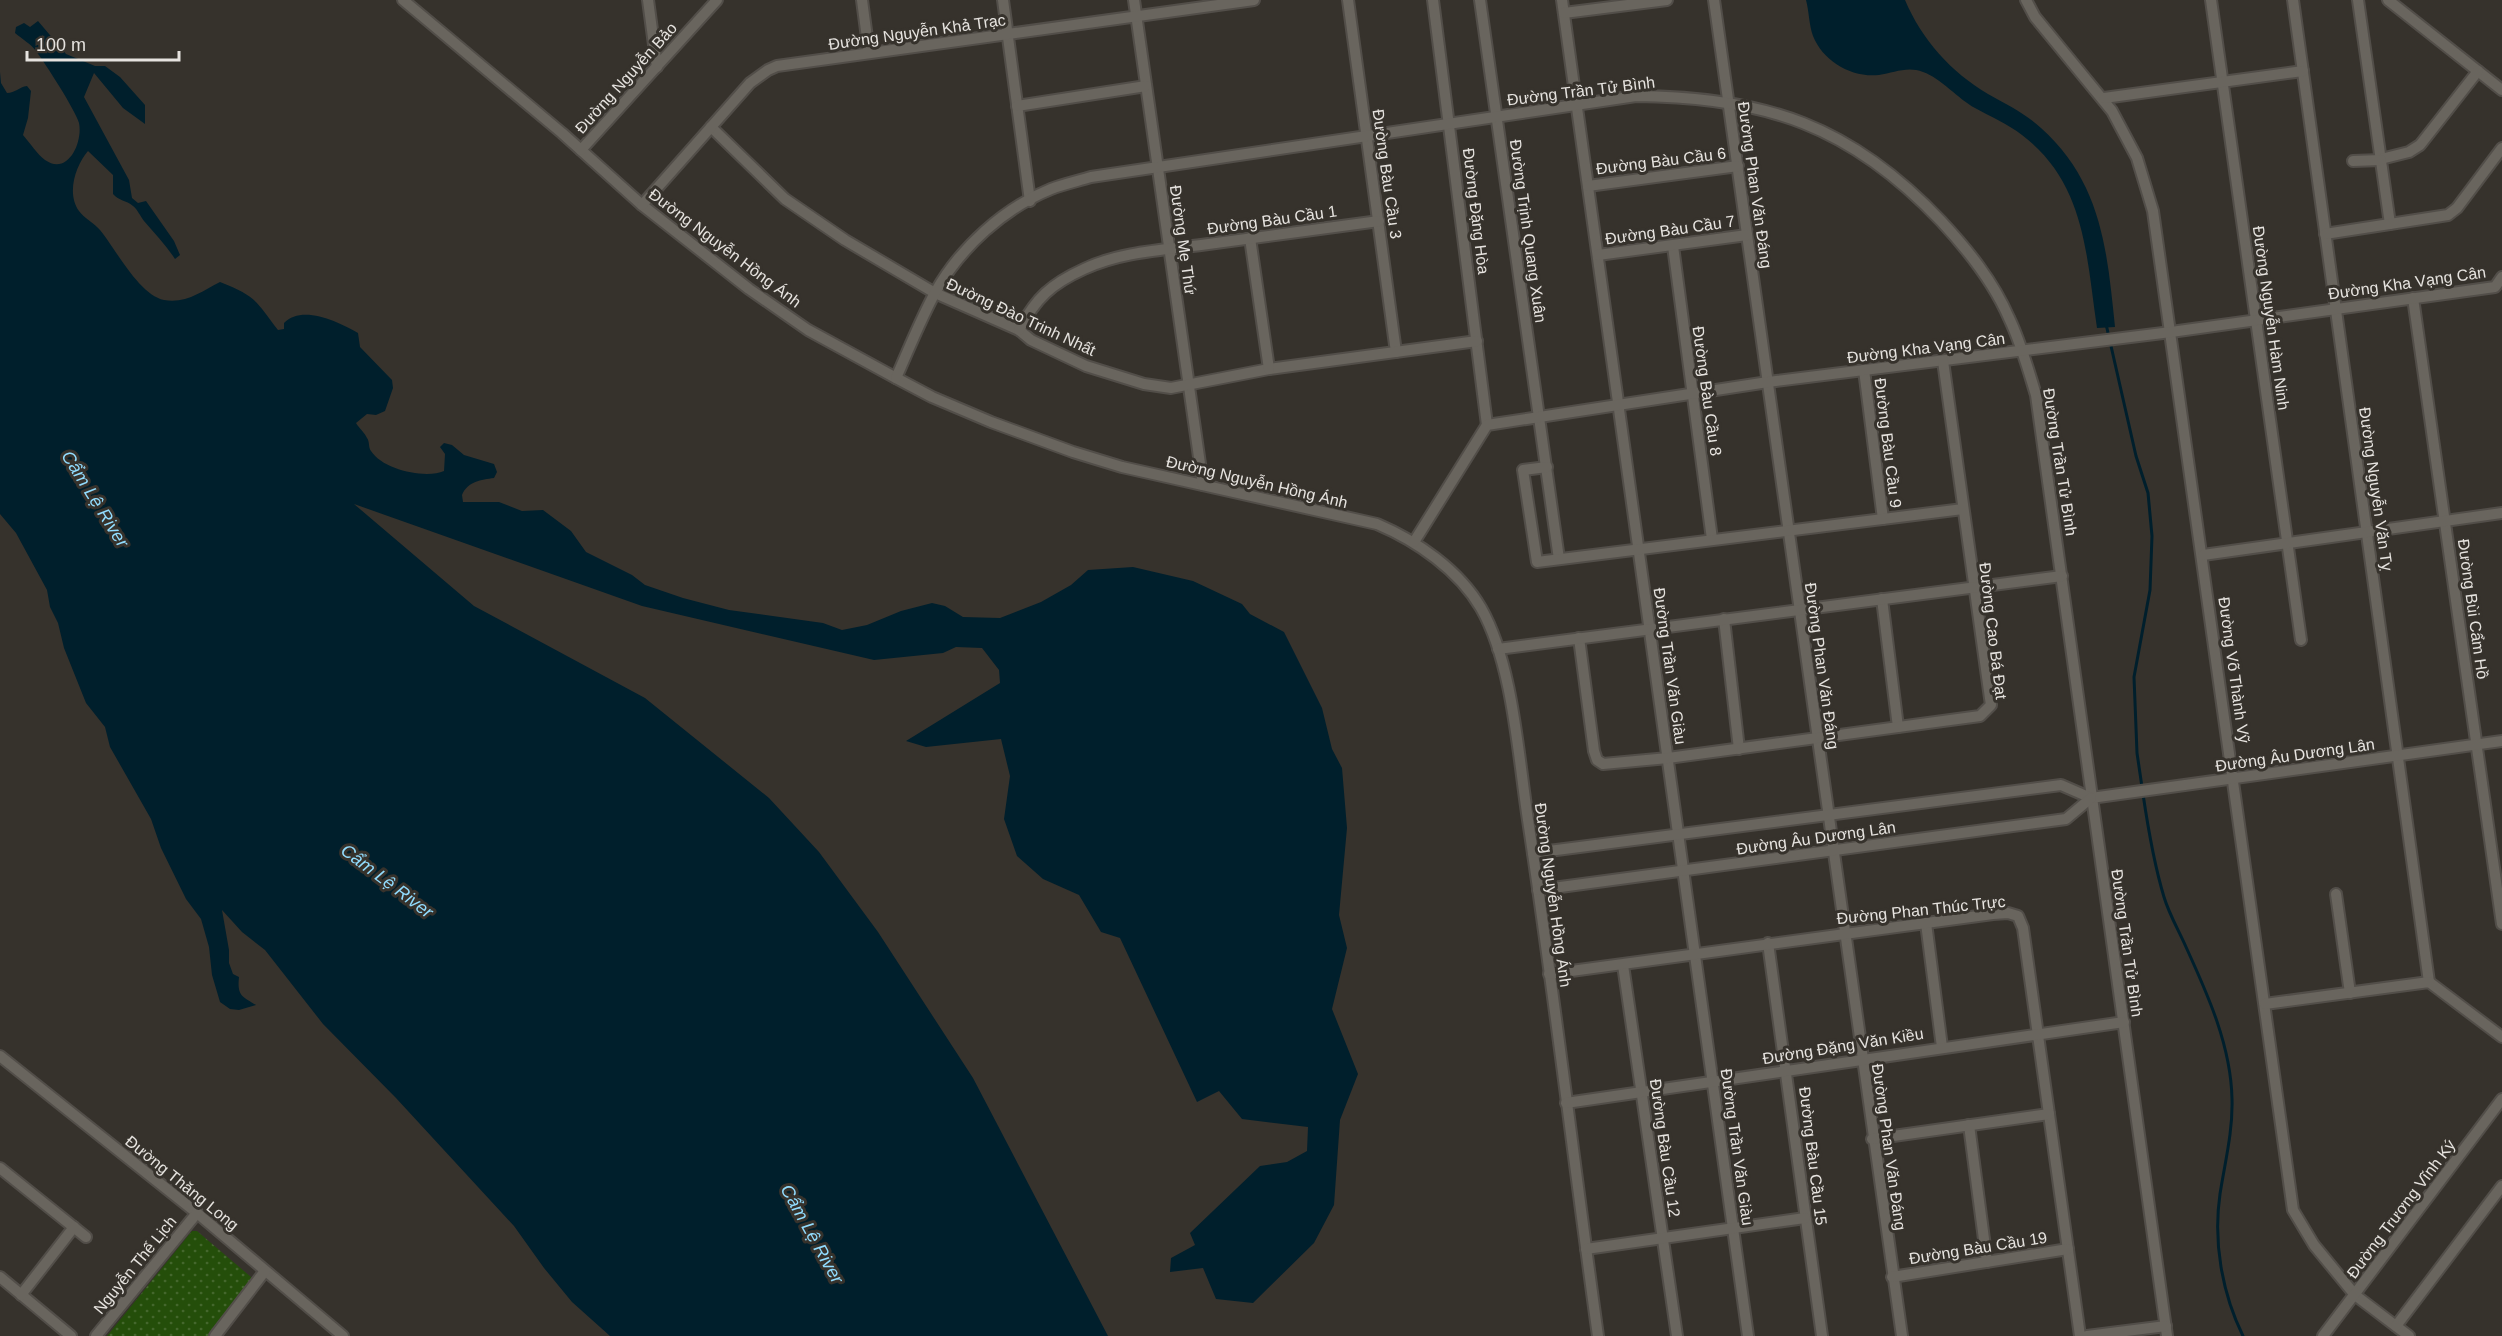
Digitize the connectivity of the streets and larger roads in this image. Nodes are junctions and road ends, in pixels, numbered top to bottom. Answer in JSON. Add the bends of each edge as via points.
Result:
{"nodes":[{"id":1,"x":404,"y":0,"type":"edge"},
{"id":2,"x":648,"y":0,"type":"edge"},
{"id":3,"x":717,"y":0,"type":"edge"},
{"id":4,"x":862,"y":0,"type":"edge"},
{"id":5,"x":1003,"y":0,"type":"edge"},
{"id":6,"x":1134,"y":0,"type":"edge"},
{"id":7,"x":1254,"y":0,"type":"edge"},
{"id":8,"x":1348,"y":0,"type":"edge"},
{"id":9,"x":1433,"y":0,"type":"edge"},
{"id":10,"x":1480,"y":0,"type":"edge"},
{"id":11,"x":1562,"y":0,"type":"edge"},
{"id":12,"x":1667,"y":0,"type":"edge"},
{"id":13,"x":1714,"y":0,"type":"edge"},
{"id":14,"x":2026,"y":0,"type":"edge"},
{"id":15,"x":2211,"y":0,"type":"edge"},
{"id":16,"x":2293,"y":0,"type":"edge"},
{"id":17,"x":2358,"y":0,"type":"edge"},
{"id":18,"x":2388,"y":0,"type":"edge"},
{"id":19,"x":1564,"y":13,"type":"junction"},
{"id":20,"x":1136,"y":16,"type":"junction"},
{"id":21,"x":1008,"y":35,"type":"junction"},
{"id":22,"x":869,"y":53,"type":"junction"},
{"id":23,"x":657,"y":67,"type":"junction"},
{"id":24,"x":2303,"y":71,"type":"junction"},
{"id":25,"x":2478,"y":71,"type":"junction"},
{"id":26,"x":2223,"y":83,"type":"junction"},
{"id":27,"x":1146,"y":86,"type":"junction"},
{"id":28,"x":2502,"y":90,"type":"edge"},
{"id":29,"x":2104,"y":98,"type":"junction"},
{"id":30,"x":1729,"y":102,"type":"junction"},
{"id":31,"x":1576,"y":104,"type":"junction"},
{"id":32,"x":1017,"y":106,"type":"junction"},
{"id":33,"x":1497,"y":116,"type":"junction"},
{"id":34,"x":1450,"y":123,"type":"junction"},
{"id":35,"x":711,"y":127,"type":"junction"},
{"id":36,"x":1367,"y":135,"type":"junction"},
{"id":37,"x":2502,"y":148,"type":"edge"},
{"id":38,"x":581,"y":150,"type":"junction"},
{"id":39,"x":2381,"y":160,"type":"junction"},
{"id":40,"x":2353,"y":161,"type":"dead end"},
{"id":41,"x":1157,"y":166,"type":"junction"},
{"id":42,"x":1738,"y":166,"type":"junction"},
{"id":43,"x":1588,"y":186,"type":"junction"},
{"id":44,"x":1030,"y":201,"type":"junction"},
{"id":45,"x":642,"y":205,"type":"junction"},
{"id":46,"x":1379,"y":221,"type":"junction"},
{"id":47,"x":2390,"y":224,"type":"junction"},
{"id":48,"x":1747,"y":234,"type":"junction"},
{"id":49,"x":2325,"y":234,"type":"junction"},
{"id":50,"x":1250,"y":238,"type":"junction"},
{"id":51,"x":1672,"y":246,"type":"junction"},
{"id":52,"x":1169,"y":249,"type":"junction"},
{"id":53,"x":1598,"y":255,"type":"junction"},
{"id":54,"x":2502,"y":277,"type":"edge"},
{"id":55,"x":2498,"y":290,"type":"edge"},
{"id":56,"x":935,"y":293,"type":"junction"},
{"id":57,"x":2413,"y":298,"type":"junction"},
{"id":58,"x":2335,"y":309,"type":"junction"},
{"id":59,"x":2256,"y":320,"type":"junction"},
{"id":60,"x":1018,"y":330,"type":"junction"},
{"id":61,"x":2171,"y":332,"type":"junction"},
{"id":62,"x":1477,"y":341,"type":"junction"},
{"id":63,"x":2022,"y":351,"type":"junction"},
{"id":64,"x":1396,"y":352,"type":"junction"},
{"id":65,"x":1943,"y":361,"type":"junction"},
{"id":66,"x":1269,"y":369,"type":"junction"},
{"id":67,"x":1864,"y":370,"type":"junction"},
{"id":68,"x":896,"y":378,"type":"junction"},
{"id":69,"x":1768,"y":382,"type":"junction"},
{"id":70,"x":1189,"y":385,"type":"junction"},
{"id":71,"x":1692,"y":394,"type":"junction"},
{"id":72,"x":1618,"y":405,"type":"junction"},
{"id":73,"x":1539,"y":417,"type":"junction"},
{"id":74,"x":1487,"y":425,"type":"junction"},
{"id":75,"x":1546,"y":467,"type":"junction"},
{"id":76,"x":1203,"y":485,"type":"junction"},
{"id":77,"x":1963,"y":509,"type":"junction"},
{"id":78,"x":2502,"y":513,"type":"edge"},
{"id":79,"x":1883,"y":519,"type":"junction"},
{"id":80,"x":2445,"y":521,"type":"junction"},
{"id":81,"x":1788,"y":530,"type":"junction"},
{"id":82,"x":2366,"y":532,"type":"junction"},
{"id":83,"x":1712,"y":539,"type":"junction"},
{"id":84,"x":1414,"y":542,"type":"junction"},
{"id":85,"x":2287,"y":543,"type":"junction"},
{"id":86,"x":1638,"y":549,"type":"junction"},
{"id":87,"x":2203,"y":555,"type":"junction"},
{"id":88,"x":1559,"y":559,"type":"junction"},
{"id":89,"x":2062,"y":576,"type":"junction"},
{"id":90,"x":1973,"y":587,"type":"junction"},
{"id":91,"x":1882,"y":598,"type":"junction"},
{"id":92,"x":1799,"y":609,"type":"junction"},
{"id":93,"x":1724,"y":618,"type":"junction"},
{"id":94,"x":1649,"y":628,"type":"junction"},
{"id":95,"x":1579,"y":638,"type":"junction"},
{"id":96,"x":2301,"y":640,"type":"dead end"},
{"id":97,"x":1498,"y":649,"type":"junction"},
{"id":98,"x":1898,"y":727,"type":"junction"},
{"id":99,"x":1817,"y":738,"type":"junction"},
{"id":100,"x":2502,"y":741,"type":"edge"},
{"id":101,"x":2477,"y":745,"type":"junction"},
{"id":102,"x":1739,"y":749,"type":"junction"},
{"id":103,"x":2398,"y":756,"type":"junction"},
{"id":104,"x":1668,"y":758,"type":"junction"},
{"id":105,"x":2234,"y":778,"type":"junction"},
{"id":106,"x":2091,"y":798,"type":"junction"},
{"id":107,"x":1828,"y":815,"type":"junction"},
{"id":108,"x":1678,"y":834,"type":"junction"},
{"id":109,"x":1833,"y":851,"type":"junction"},
{"id":110,"x":1533,"y":853,"type":"junction"},
{"id":111,"x":1683,"y":871,"type":"junction"},
{"id":112,"x":1538,"y":891,"type":"junction"},
{"id":113,"x":2336,"y":894,"type":"dead end"},
{"id":114,"x":1926,"y":923,"type":"junction"},
{"id":115,"x":2502,"y":924,"type":"edge"},
{"id":116,"x":1844,"y":933,"type":"junction"},
{"id":117,"x":1768,"y":943,"type":"junction"},
{"id":118,"x":1695,"y":953,"type":"junction"},
{"id":119,"x":1623,"y":965,"type":"junction"},
{"id":120,"x":1549,"y":974,"type":"junction"},
{"id":121,"x":2429,"y":982,"type":"junction"},
{"id":122,"x":2350,"y":993,"type":"junction"},
{"id":123,"x":2265,"y":1004,"type":"junction"},
{"id":124,"x":2124,"y":1022,"type":"junction"},
{"id":125,"x":2037,"y":1033,"type":"junction"},
{"id":126,"x":2502,"y":1037,"type":"edge"},
{"id":127,"x":1942,"y":1047,"type":"junction"},
{"id":128,"x":0,"y":1056,"type":"edge"},
{"id":129,"x":1861,"y":1059,"type":"junction"},
{"id":130,"x":1787,"y":1070,"type":"junction"},
{"id":131,"x":1712,"y":1081,"type":"junction"},
{"id":132,"x":1642,"y":1092,"type":"junction"},
{"id":133,"x":2502,"y":1099,"type":"edge"},
{"id":134,"x":1566,"y":1103,"type":"junction"},
{"id":135,"x":2049,"y":1114,"type":"junction"},
{"id":136,"x":1969,"y":1125,"type":"junction"},
{"id":137,"x":1872,"y":1139,"type":"junction"},
{"id":138,"x":0,"y":1168,"type":"edge"},
{"id":139,"x":2502,"y":1186,"type":"edge"},
{"id":140,"x":197,"y":1213,"type":"junction"},
{"id":141,"x":1805,"y":1218,"type":"junction"},
{"id":142,"x":74,"y":1227,"type":"junction"},
{"id":143,"x":1733,"y":1229,"type":"junction"},
{"id":144,"x":86,"y":1237,"type":"dead end"},
{"id":145,"x":1663,"y":1240,"type":"junction"},
{"id":146,"x":1586,"y":1249,"type":"junction"},
{"id":147,"x":2068,"y":1249,"type":"junction"},
{"id":148,"x":1987,"y":1262,"type":"junction"},
{"id":149,"x":265,"y":1271,"type":"junction"},
{"id":150,"x":0,"y":1277,"type":"edge"},
{"id":151,"x":1892,"y":1277,"type":"junction"},
{"id":152,"x":21,"y":1295,"type":"junction"},
{"id":153,"x":2355,"y":1295,"type":"junction"},
{"id":154,"x":2396,"y":1326,"type":"junction"},
{"id":155,"x":2167,"y":1331,"type":"edge"},
{"id":156,"x":71,"y":1336,"type":"edge"},
{"id":157,"x":96,"y":1336,"type":"edge"},
{"id":158,"x":215,"y":1336,"type":"edge"},
{"id":159,"x":343,"y":1336,"type":"edge"},
{"id":160,"x":1598,"y":1336,"type":"edge"},
{"id":161,"x":1677,"y":1336,"type":"edge"},
{"id":162,"x":1748,"y":1336,"type":"edge"},
{"id":163,"x":1822,"y":1336,"type":"edge"},
{"id":164,"x":1902,"y":1336,"type":"edge"},
{"id":165,"x":2080,"y":1336,"type":"edge"},
{"id":166,"x":2087,"y":1336,"type":"edge"},
{"id":167,"x":2323,"y":1336,"type":"edge"},
{"id":168,"x":2409,"y":1336,"type":"edge"}],
"edges":[{"from":1,"to":38,"type":"street","name":"Đường Nguyễn Hồng Ánh"},
{"from":2,"to":23,"type":"street"},
{"from":3,"to":23,"type":"street","name":"Đường Nguyễn Bảo"},
{"from":4,"to":22,"type":"street"},
{"from":5,"to":21,"type":"street"},
{"from":6,"to":20,"type":"street","name":"Đường Mẹ Thứ"},
{"from":7,"to":20,"type":"street","name":"Đường Nguyễn Khả Trạc"},
{"from":8,"to":36,"type":"street","name":"Đường Bàu Cầu 3"},
{"from":9,"to":34,"type":"street","name":"Đường Đặng Hòa"},
{"from":10,"to":33,"type":"street","name":"Đường Trịnh Quang Xuân"},
{"from":11,"to":19,"type":"street","name":"Đường Trần Văn Giàu"},
{"from":12,"to":19,"type":"street"},
{"from":13,"to":30,"type":"street","name":"Đường Phan Văn Đáng"},
{"from":14,"to":29,"type":"street","name":"Đường Võ Thành Vỹ","via":[[2035,17]]},
{"from":15,"to":26,"type":"street","name":"Đường Nguyễn Hàm Ninh"},
{"from":16,"to":24,"type":"street","name":"Đường Nguyễn Văn Tỵ"},
{"from":17,"to":39,"type":"street"},
{"from":18,"to":25,"type":"street"},
{"from":19,"to":31,"type":"street","name":"Đường Trần Văn Giàu"},
{"from":20,"to":21,"type":"street","name":"Đường Nguyễn Khả Trạc"},
{"from":20,"to":27,"type":"street","name":"Đường Mẹ Thứ"},
{"from":21,"to":22,"type":"street","name":"Đường Nguyễn Khả Trạc"},
{"from":21,"to":32,"type":"street"},
{"from":22,"to":35,"type":"street","name":"Đường Nguyễn Khả Trạc","via":[[768,70],[750,83]]},
{"from":23,"to":38,"type":"street","name":"Đường Nguyễn Bảo"},
{"from":24,"to":26,"type":"street"},
{"from":24,"to":49,"type":"street","name":"Đường Nguyễn Văn Tỵ"},
{"from":25,"to":28,"type":"street"},
{"from":25,"to":39,"type":"street","via":[[2420,145]]},
{"from":26,"to":29,"type":"street"},
{"from":26,"to":59,"type":"street","name":"Đường Nguyễn Hàm Ninh"},
{"from":27,"to":32,"type":"street"},
{"from":27,"to":41,"type":"street","name":"Đường Mẹ Thứ"},
{"from":29,"to":61,"type":"street","name":"Đường Võ Thành Vỹ","via":[[2146,180]]},
{"from":30,"to":31,"type":"street","name":"Đường Trần Tử Bình","via":[[1636,96]]},
{"from":30,"to":42,"type":"street","name":"Đường Phan Văn Đáng"},
{"from":30,"to":63,"type":"street","name":"Đường Trần Tử Bình","via":[[1786,116],[1822,131],[1861,151],[1897,178],[1968,250],[2009,316]]},
{"from":31,"to":33,"type":"street","name":"Đường Trần Tử Bình"},
{"from":31,"to":43,"type":"street","name":"Đường Trần Văn Giàu"},
{"from":32,"to":44,"type":"street"},
{"from":33,"to":34,"type":"street","name":"Đường Trần Tử Bình"},
{"from":33,"to":73,"type":"street","name":"Đường Trịnh Quang Xuân"},
{"from":34,"to":36,"type":"street","name":"Đường Trần Tử Bình"},
{"from":34,"to":62,"type":"street","name":"Đường Đặng Hòa"},
{"from":35,"to":45,"type":"street","name":"Đường Nguyễn Khả Trạc"},
{"from":35,"to":56,"type":"street","name":"Đường Đào Trinh Nhất","via":[[785,199],[821,226]]},
{"from":36,"to":41,"type":"street","name":"Đường Trần Tử Bình"},
{"from":36,"to":46,"type":"street","name":"Đường Bàu Cầu 3"},
{"from":37,"to":47,"type":"street","via":[[2448,215]]},
{"from":38,"to":45,"type":"street","name":"Đường Nguyễn Hồng Ánh"},
{"from":39,"to":40,"type":"street"},
{"from":39,"to":47,"type":"street"},
{"from":41,"to":44,"type":"street","name":"Đường Trần Tử Bình","via":[[1091,177],[1051,189]]},
{"from":41,"to":52,"type":"street","name":"Đường Mẹ Thứ"},
{"from":42,"to":43,"type":"street","name":"Đường Bàu Cầu 6"},
{"from":42,"to":48,"type":"street","name":"Đường Phan Văn Đáng"},
{"from":43,"to":53,"type":"street","name":"Đường Trần Văn Giàu"},
{"from":44,"to":56,"type":"street","name":"Đường Trần Tử Bình","via":[[999,220],[969,246]]},
{"from":45,"to":68,"type":"street","name":"Đường Nguyễn Hồng Ánh","via":[[748,290],[808,330]]},
{"from":46,"to":50,"type":"street","name":"Đường Bàu Cầu 1"},
{"from":46,"to":64,"type":"street","name":"Đường Bàu Cầu 3"},
{"from":47,"to":49,"type":"street"},
{"from":48,"to":51,"type":"street","name":"Đường Bàu Cầu 7"},
{"from":48,"to":69,"type":"street","name":"Đường Phan Văn Đáng"},
{"from":49,"to":58,"type":"street","name":"Đường Nguyễn Văn Tỵ"},
{"from":50,"to":52,"type":"street","name":"Đường Bàu Cầu 1"},
{"from":50,"to":66,"type":"street"},
{"from":51,"to":53,"type":"street","name":"Đường Bàu Cầu 7"},
{"from":51,"to":71,"type":"street","name":"Đường Bàu Cầu 8"},
{"from":52,"to":60,"type":"street","name":"Đường Bàu Cầu 1","via":[[1123,256],[1085,268],[1042,295]]},
{"from":52,"to":70,"type":"street","name":"Đường Mẹ Thứ"},
{"from":53,"to":72,"type":"street","name":"Đường Trần Văn Giàu"},
{"from":54,"to":55,"type":"street","name":"Đường Kha Vạng Cân"},
{"from":55,"to":57,"type":"street","name":"Đường Kha Vạng Cân"},
{"from":56,"to":60,"type":"street","name":"Đường Đào Trinh Nhất"},
{"from":56,"to":68,"type":"street","name":"Đường Trần Tử Bình"},
{"from":57,"to":58,"type":"street","name":"Đường Kha Vạng Cân"},
{"from":57,"to":80,"type":"street","name":"Đường Bùi Cẩm Hồ"},
{"from":58,"to":59,"type":"street","name":"Đường Kha Vạng Cân"},
{"from":58,"to":82,"type":"street","name":"Đường Nguyễn Văn Tỵ"},
{"from":59,"to":61,"type":"street","name":"Đường Kha Vạng Cân"},
{"from":59,"to":85,"type":"street","name":"Đường Nguyễn Hàm Ninh"},
{"from":60,"to":70,"type":"street","name":"Đường Đào Trinh Nhất","via":[[1086,366],[1144,384],[1171,388]]},
{"from":61,"to":63,"type":"street","name":"Đường Kha Vạng Cân"},
{"from":61,"to":87,"type":"street","name":"Đường Võ Thành Vỹ"},
{"from":62,"to":64,"type":"street","name":"Đường Đào Trinh Nhất"},
{"from":62,"to":74,"type":"street","name":"Đường Đặng Hòa"},
{"from":63,"to":65,"type":"street","name":"Đường Kha Vạng Cân"},
{"from":63,"to":89,"type":"street","name":"Đường Trần Tử Bình","via":[[2038,406]]},
{"from":64,"to":66,"type":"street","name":"Đường Đào Trinh Nhất"},
{"from":65,"to":67,"type":"street","name":"Đường Kha Vạng Cân"},
{"from":65,"to":77,"type":"street","name":"Đường Cao Bá Đạt"},
{"from":66,"to":70,"type":"street","name":"Đường Đào Trinh Nhất"},
{"from":67,"to":69,"type":"street","name":"Đường Kha Vạng Cân"},
{"from":67,"to":79,"type":"street","name":"Đường Bàu Cầu 9"},
{"from":68,"to":76,"type":"street","name":"Đường Nguyễn Hồng Ánh","via":[[932,397],[1073,452]]},
{"from":69,"to":71,"type":"street","name":"Đường Kha Vạng Cân"},
{"from":69,"to":81,"type":"street","name":"Đường Phan Văn Đáng"},
{"from":70,"to":76,"type":"street","name":"Đường Mẹ Thứ"},
{"from":71,"to":72,"type":"street","name":"Đường Kha Vạng Cân"},
{"from":71,"to":83,"type":"street","name":"Đường Bàu Cầu 8"},
{"from":72,"to":73,"type":"street","name":"Đường Kha Vạng Cân"},
{"from":72,"to":86,"type":"street","name":"Đường Trần Văn Giàu"},
{"from":73,"to":74,"type":"street","name":"Đường Kha Vạng Cân"},
{"from":73,"to":75,"type":"street","name":"Đường Trịnh Quang Xuân"},
{"from":74,"to":84,"type":"street"},
{"from":75,"to":88,"type":"street","name":"Đường Trịnh Quang Xuân"},
{"from":75,"to":88,"type":"street","via":[[1524,470],[1537,562]]},
{"from":76,"to":84,"type":"street","name":"Đường Nguyễn Hồng Ánh","via":[[1377,524]]},
{"from":77,"to":79,"type":"street"},
{"from":77,"to":90,"type":"street","name":"Đường Cao Bá Đạt"},
{"from":78,"to":80,"type":"street"},
{"from":79,"to":81,"type":"street"},
{"from":80,"to":82,"type":"street"},
{"from":80,"to":101,"type":"street","name":"Đường Bùi Cẩm Hồ"},
{"from":81,"to":83,"type":"street"},
{"from":81,"to":92,"type":"street","name":"Đường Phan Văn Đáng"},
{"from":82,"to":85,"type":"street"},
{"from":82,"to":103,"type":"street","name":"Đường Nguyễn Văn Tỵ"},
{"from":83,"to":86,"type":"street"},
{"from":84,"to":97,"type":"street","name":"Đường Nguyễn Hồng Ánh","via":[[1463,585],[1480,607]]},
{"from":85,"to":87,"type":"street"},
{"from":85,"to":96,"type":"street","name":"Đường Nguyễn Hàm Ninh"},
{"from":86,"to":88,"type":"street"},
{"from":86,"to":94,"type":"street","name":"Đường Trần Văn Giàu"},
{"from":87,"to":105,"type":"street","name":"Đường Võ Thành Vỹ"},
{"from":89,"to":90,"type":"street"},
{"from":89,"to":106,"type":"street","name":"Đường Trần Tử Bình"},
{"from":90,"to":91,"type":"street"},
{"from":90,"to":98,"type":"street","name":"Đường Cao Bá Đạt","via":[[1991,705],[1980,716]]},
{"from":91,"to":92,"type":"street"},
{"from":91,"to":98,"type":"street"},
{"from":92,"to":93,"type":"street"},
{"from":92,"to":99,"type":"street","name":"Đường Phan Văn Đáng"},
{"from":93,"to":94,"type":"street"},
{"from":93,"to":102,"type":"street"},
{"from":94,"to":95,"type":"street"},
{"from":94,"to":104,"type":"street","name":"Đường Trần Văn Giàu"},
{"from":95,"to":97,"type":"street"},
{"from":95,"to":104,"type":"street","name":"Đường Cao Bá Đạt","via":[[1597,760],[1610,765]]},
{"from":97,"to":110,"type":"street","name":"Đường Nguyễn Hồng Ánh"},
{"from":98,"to":99,"type":"street","name":"Đường Cao Bá Đạt"},
{"from":99,"to":102,"type":"street","name":"Đường Cao Bá Đạt"},
{"from":99,"to":107,"type":"street","name":"Đường Phan Văn Đáng"},
{"from":100,"to":101,"type":"street","name":"Đường Âu Dương Lân"},
{"from":101,"to":103,"type":"street","name":"Đường Âu Dương Lân"},
{"from":101,"to":115,"type":"street","name":"Đường Bùi Cẩm Hồ"},
{"from":102,"to":104,"type":"street","name":"Đường Cao Bá Đạt"},
{"from":103,"to":105,"type":"street","name":"Đường Âu Dương Lân"},
{"from":103,"to":121,"type":"street","name":"Đường Nguyễn Văn Tỵ"},
{"from":104,"to":108,"type":"street","name":"Đường Trần Văn Giàu"},
{"from":105,"to":106,"type":"street","name":"Đường Âu Dương Lân"},
{"from":105,"to":123,"type":"street","name":"Đường Võ Thành Vỹ"},
{"from":106,"to":107,"type":"street","name":"Đường Âu Dương Lân","via":[[2061,785]]},
{"from":106,"to":109,"type":"street","name":"Đường Âu Dương Lân","via":[[2066,819]]},
{"from":106,"to":124,"type":"street","name":"Đường Trần Tử Bình"},
{"from":107,"to":108,"type":"street","name":"Đường Âu Dương Lân"},
{"from":107,"to":109,"type":"street","name":"Đường Phan Văn Đáng"},
{"from":108,"to":110,"type":"street","name":"Đường Âu Dương Lân"},
{"from":108,"to":111,"type":"street","name":"Đường Trần Văn Giàu"},
{"from":109,"to":111,"type":"street","name":"Đường Âu Dương Lân"},
{"from":109,"to":116,"type":"street","name":"Đường Phan Văn Đáng"},
{"from":110,"to":112,"type":"street","name":"Đường Nguyễn Hồng Ánh"},
{"from":111,"to":112,"type":"street","name":"Đường Âu Dương Lân"},
{"from":111,"to":118,"type":"street","name":"Đường Trần Văn Giàu"},
{"from":112,"to":120,"type":"street","name":"Đường Nguyễn Hồng Ánh"},
{"from":113,"to":122,"type":"street"},
{"from":114,"to":116,"type":"street","name":"Đường Phan Thúc Trực"},
{"from":114,"to":125,"type":"street","name":"Đường Phan Thúc Trực","via":[[2008,913],[2018,916],[2023,928]]},
{"from":114,"to":127,"type":"street"},
{"from":116,"to":117,"type":"street","name":"Đường Phan Thúc Trực"},
{"from":116,"to":129,"type":"street","name":"Đường Phan Văn Đáng"},
{"from":117,"to":118,"type":"street","name":"Đường Phan Thúc Trực"},
{"from":117,"to":130,"type":"street","name":"Đường Bàu Cầu 15"},
{"from":118,"to":119,"type":"street","name":"Đường Phan Thúc Trực"},
{"from":118,"to":131,"type":"street","name":"Đường Trần Văn Giàu"},
{"from":119,"to":120,"type":"street","name":"Đường Phan Thúc Trực"},
{"from":119,"to":132,"type":"street","name":"Đường Bàu Cầu 12"},
{"from":120,"to":134,"type":"street","name":"Đường Nguyễn Hồng Ánh"},
{"from":121,"to":122,"type":"street"},
{"from":121,"to":126,"type":"street"},
{"from":122,"to":123,"type":"street"},
{"from":123,"to":153,"type":"street","name":"Đường Võ Thành Vỹ","via":[[2293,1210],[2314,1245]]},
{"from":124,"to":125,"type":"street","name":"Đường Đặng Văn Kiều"},
{"from":124,"to":155,"type":"street","name":"Đường Trần Tử Bình"},
{"from":125,"to":127,"type":"street","name":"Đường Đặng Văn Kiều"},
{"from":125,"to":135,"type":"street","name":"Đường Phan Thúc Trực"},
{"from":127,"to":129,"type":"street","name":"Đường Đặng Văn Kiều"},
{"from":128,"to":140,"type":"street","name":"Đường Thăng Long"},
{"from":129,"to":130,"type":"street","name":"Đường Đặng Văn Kiều"},
{"from":129,"to":137,"type":"street","name":"Đường Phan Văn Đáng"},
{"from":130,"to":131,"type":"street","name":"Đường Đặng Văn Kiều"},
{"from":130,"to":141,"type":"street","name":"Đường Bàu Cầu 15"},
{"from":131,"to":132,"type":"street","name":"Đường Đặng Văn Kiều"},
{"from":131,"to":143,"type":"street","name":"Đường Trần Văn Giàu"},
{"from":132,"to":134,"type":"street","name":"Đường Đặng Văn Kiều"},
{"from":132,"to":145,"type":"street","name":"Đường Bàu Cầu 12"},
{"from":133,"to":153,"type":"street","name":"Đường Trương Vĩnh Ký"},
{"from":134,"to":146,"type":"street","name":"Đường Nguyễn Hồng Ánh"},
{"from":135,"to":136,"type":"street"},
{"from":135,"to":147,"type":"street","name":"Đường Phan Thúc Trực"},
{"from":136,"to":137,"type":"street"},
{"from":136,"to":148,"type":"street"},
{"from":137,"to":151,"type":"street","name":"Đường Phan Văn Đáng"},
{"from":138,"to":142,"type":"street"},
{"from":139,"to":154,"type":"street"},
{"from":140,"to":149,"type":"street","name":"Đường Thăng Long"},
{"from":140,"to":157,"type":"street","name":"Nguyễn Thế Lịch"},
{"from":141,"to":143,"type":"street"},
{"from":141,"to":163,"type":"street","name":"Đường Bàu Cầu 15"},
{"from":142,"to":144,"type":"street"},
{"from":142,"to":152,"type":"street"},
{"from":143,"to":145,"type":"street"},
{"from":143,"to":162,"type":"street","name":"Đường Trần Văn Giàu"},
{"from":145,"to":146,"type":"street"},
{"from":145,"to":161,"type":"street","name":"Đường Bàu Cầu 12"},
{"from":146,"to":160,"type":"street","name":"Đường Nguyễn Hồng Ánh"},
{"from":147,"to":148,"type":"street","name":"Đường Bàu Cầu 19"},
{"from":147,"to":165,"type":"street","name":"Đường Phan Thúc Trực"},
{"from":148,"to":151,"type":"street","name":"Đường Bàu Cầu 19"},
{"from":149,"to":158,"type":"street"},
{"from":149,"to":159,"type":"street","name":"Đường Thăng Long"},
{"from":150,"to":152,"type":"street"},
{"from":151,"to":164,"type":"street","name":"Đường Phan Văn Đáng"},
{"from":152,"to":156,"type":"street"},
{"from":153,"to":154,"type":"street","name":"Đường Võ Thành Vỹ"},
{"from":153,"to":167,"type":"street","name":"Đường Trương Vĩnh Ký"},
{"from":154,"to":168,"type":"street","name":"Đường Võ Thành Vỹ"},
{"from":155,"to":166,"type":"street"}]}
